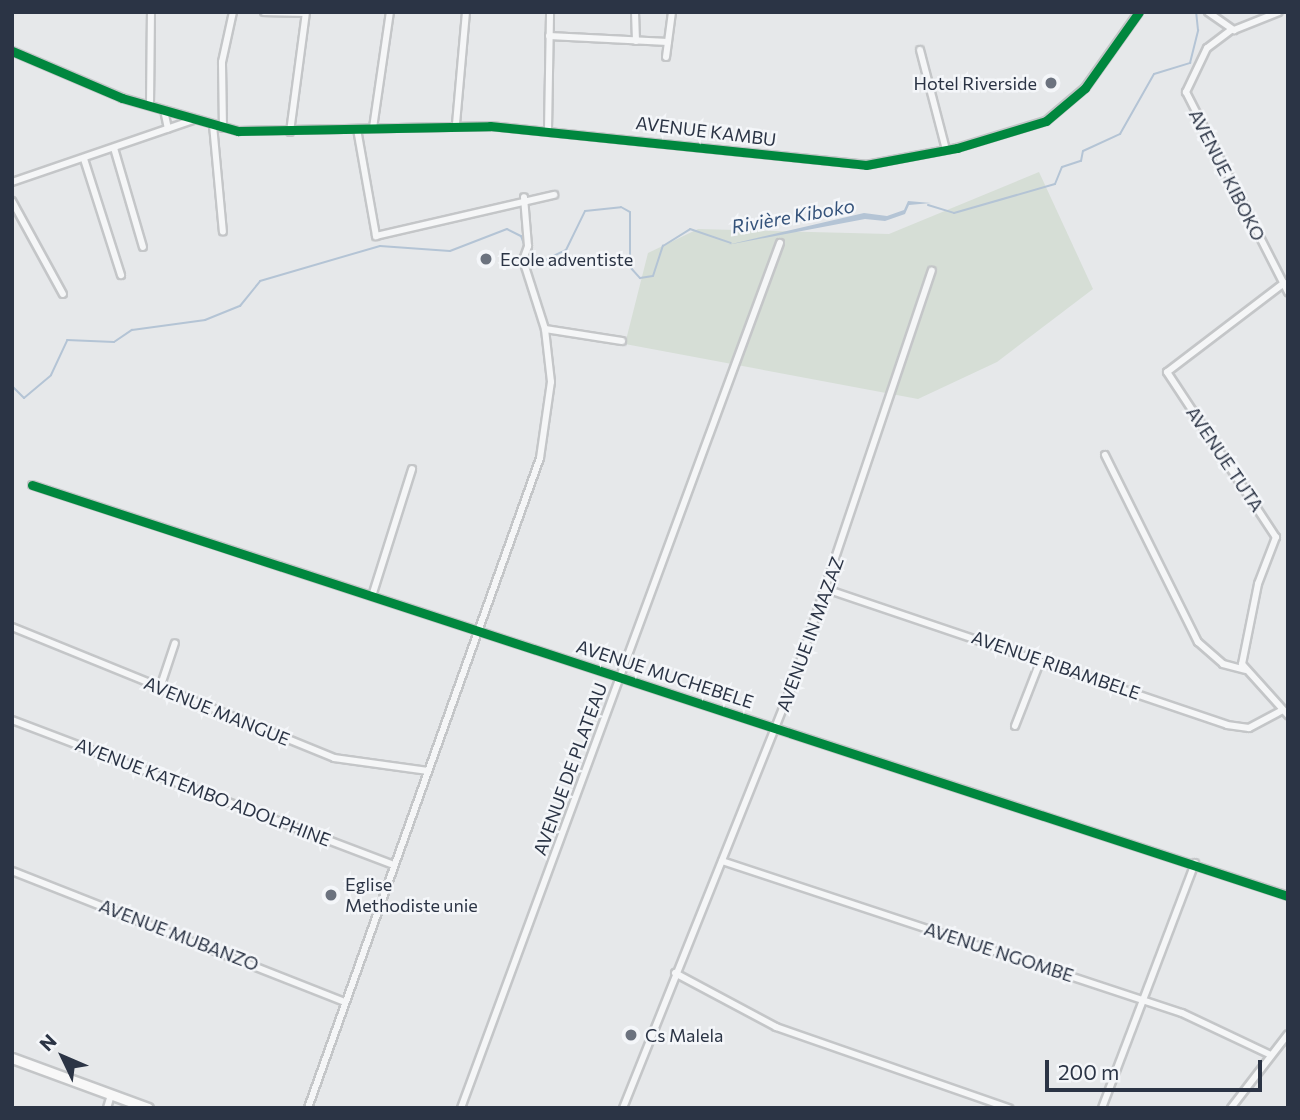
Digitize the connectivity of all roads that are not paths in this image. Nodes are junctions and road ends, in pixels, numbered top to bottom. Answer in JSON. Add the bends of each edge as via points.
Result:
{"nodes":[{"id":1,"x":151,"y":12,"type":"edge"},
{"id":2,"x":233,"y":12,"type":"edge"},
{"id":3,"x":264,"y":12,"type":"edge"},
{"id":4,"x":390,"y":12,"type":"edge"},
{"id":5,"x":466,"y":12,"type":"edge"},
{"id":6,"x":550,"y":12,"type":"edge"},
{"id":7,"x":635,"y":12,"type":"edge"},
{"id":8,"x":672,"y":12,"type":"edge"},
{"id":9,"x":1139,"y":12,"type":"edge"},
{"id":10,"x":1208,"y":12,"type":"edge"},
{"id":11,"x":1279,"y":12,"type":"edge"},
{"id":12,"x":305,"y":13,"type":"edge"},
{"id":13,"x":1231,"y":30,"type":"junction"},
{"id":14,"x":549,"y":36,"type":"junction"},
{"id":15,"x":636,"y":41,"type":"junction"},
{"id":16,"x":668,"y":42,"type":"junction"},
{"id":17,"x":920,"y":50,"type":"dead end"},
{"id":18,"x":12,"y":51,"type":"edge"},
{"id":19,"x":666,"y":57,"type":"dead end"},
{"id":20,"x":150,"y":105,"type":"junction"},
{"id":21,"x":164,"y":110,"type":"junction"},
{"id":22,"x":196,"y":119,"type":"junction"},
{"id":23,"x":456,"y":124,"type":"junction"},
{"id":24,"x":213,"y":125,"type":"junction"},
{"id":25,"x":223,"y":128,"type":"junction"},
{"id":26,"x":373,"y":128,"type":"junction"},
{"id":27,"x":167,"y":129,"type":"junction"},
{"id":28,"x":357,"y":129,"type":"junction"},
{"id":29,"x":548,"y":130,"type":"junction"},
{"id":30,"x":290,"y":132,"type":"junction"},
{"id":31,"x":114,"y":148,"type":"junction"},
{"id":32,"x":946,"y":150,"type":"junction"},
{"id":33,"x":84,"y":159,"type":"junction"},
{"id":34,"x":12,"y":181,"type":"edge"},
{"id":35,"x":554,"y":195,"type":"dead end"},
{"id":36,"x":524,"y":197,"type":"junction"},
{"id":37,"x":12,"y":201,"type":"edge"},
{"id":38,"x":223,"y":232,"type":"dead end"},
{"id":39,"x":780,"y":243,"type":"dead end"},
{"id":40,"x":143,"y":247,"type":"dead end"},
{"id":41,"x":932,"y":271,"type":"dead end"},
{"id":42,"x":121,"y":275,"type":"dead end"},
{"id":43,"x":1284,"y":283,"type":"junction"},
{"id":44,"x":1288,"y":292,"type":"edge"},
{"id":45,"x":63,"y":294,"type":"dead end"},
{"id":46,"x":545,"y":329,"type":"junction"},
{"id":47,"x":622,"y":341,"type":"dead end"},
{"id":48,"x":1105,"y":455,"type":"dead end"},
{"id":49,"x":412,"y":469,"type":"dead end"},
{"id":50,"x":32,"y":485,"type":"dead end"},
{"id":51,"x":826,"y":589,"type":"junction"},
{"id":52,"x":373,"y":593,"type":"junction"},
{"id":53,"x":12,"y":627,"type":"edge"},
{"id":54,"x":479,"y":631,"type":"junction"},
{"id":55,"x":175,"y":643,"type":"dead end"},
{"id":56,"x":1040,"y":663,"type":"junction"},
{"id":57,"x":1245,"y":670,"type":"junction"},
{"id":58,"x":620,"y":676,"type":"junction"},
{"id":59,"x":160,"y":688,"type":"junction"},
{"id":60,"x":1285,"y":713,"type":"edge"},
{"id":61,"x":12,"y":720,"type":"edge"},
{"id":62,"x":776,"y":726,"type":"junction"},
{"id":63,"x":1015,"y":726,"type":"dead end"},
{"id":64,"x":428,"y":771,"type":"junction"},
{"id":65,"x":722,"y":861,"type":"junction"},
{"id":66,"x":1195,"y":863,"type":"junction"},
{"id":67,"x":393,"y":865,"type":"junction"},
{"id":68,"x":12,"y":872,"type":"edge"},
{"id":69,"x":1288,"y":896,"type":"edge"},
{"id":70,"x":675,"y":973,"type":"junction"},
{"id":71,"x":1142,"y":1000,"type":"junction"},
{"id":72,"x":345,"y":1002,"type":"junction"},
{"id":73,"x":1288,"y":1034,"type":"edge"},
{"id":74,"x":1271,"y":1055,"type":"junction"},
{"id":75,"x":12,"y":1058,"type":"edge"},
{"id":76,"x":111,"y":1095,"type":"junction"},
{"id":77,"x":107,"y":1108,"type":"edge"},
{"id":78,"x":148,"y":1108,"type":"edge"},
{"id":79,"x":308,"y":1108,"type":"edge"},
{"id":80,"x":461,"y":1108,"type":"edge"},
{"id":81,"x":623,"y":1108,"type":"edge"},
{"id":82,"x":1009,"y":1108,"type":"edge"},
{"id":83,"x":1102,"y":1108,"type":"edge"},
{"id":84,"x":1231,"y":1108,"type":"edge"}],
"edges":[{"from":1,"to":20,"type":"street"},
{"from":2,"to":25,"type":"street","via":[[221,78]]},
{"from":3,"to":12,"type":"street"},
{"from":4,"to":26,"type":"street"},
{"from":5,"to":23,"type":"street"},
{"from":6,"to":14,"type":"street"},
{"from":7,"to":15,"type":"street"},
{"from":8,"to":16,"type":"street"},
{"from":9,"to":32,"type":"street","name":"AVENUE KAMBU","via":[[1085,88],[1057,115],[1022,132]]},
{"from":10,"to":13,"type":"street"},
{"from":11,"to":13,"type":"street"},
{"from":12,"to":30,"type":"street"},
{"from":13,"to":43,"type":"street","name":"AVENUE KIBOKO","via":[[1207,48],[1186,92]]},
{"from":14,"to":15,"type":"street"},
{"from":14,"to":29,"type":"street"},
{"from":15,"to":16,"type":"street"},
{"from":16,"to":19,"type":"street"},
{"from":17,"to":32,"type":"street"},
{"from":18,"to":20,"type":"street","name":"AVENUE KAMBU"},
{"from":20,"to":21,"type":"street","name":"AVENUE KAMBU"},
{"from":21,"to":22,"type":"street","name":"AVENUE KAMBU"},
{"from":21,"to":27,"type":"street"},
{"from":22,"to":24,"type":"street","name":"AVENUE KAMBU"},
{"from":22,"to":27,"type":"street"},
{"from":23,"to":26,"type":"street","name":"AVENUE KAMBU"},
{"from":23,"to":29,"type":"street","name":"AVENUE KAMBU"},
{"from":24,"to":25,"type":"street","name":"AVENUE KAMBU"},
{"from":24,"to":38,"type":"street"},
{"from":25,"to":30,"type":"street","name":"AVENUE KAMBU"},
{"from":26,"to":28,"type":"street","name":"AVENUE KAMBU"},
{"from":27,"to":31,"type":"street"},
{"from":28,"to":30,"type":"street","name":"AVENUE KAMBU"},
{"from":28,"to":36,"type":"street","via":[[376,236]]},
{"from":29,"to":32,"type":"street","name":"AVENUE KAMBU","via":[[837,164],[880,164]]},
{"from":31,"to":33,"type":"street"},
{"from":31,"to":40,"type":"street"},
{"from":33,"to":34,"type":"street"},
{"from":33,"to":42,"type":"street"},
{"from":35,"to":36,"type":"street"},
{"from":36,"to":46,"type":"street","via":[[523,260]]},
{"from":37,"to":45,"type":"street"},
{"from":39,"to":58,"type":"street","name":"AVENUE DE PLATEAU"},
{"from":41,"to":51,"type":"street","name":"AVENUE IN MAZAZ"},
{"from":43,"to":44,"type":"street","name":"AVENUE KIBOKO"},
{"from":43,"to":57,"type":"street","name":"AVENUE TUTA","via":[[1167,372],[1276,537],[1258,584]]},
{"from":46,"to":47,"type":"street"},
{"from":46,"to":54,"type":"street","via":[[551,392],[540,458]]},
{"from":48,"to":57,"type":"street","via":[[1198,642],[1223,664]]},
{"from":49,"to":52,"type":"street"},
{"from":50,"to":52,"type":"street","name":"AVENUE MUCHEBELE"},
{"from":51,"to":56,"type":"street","name":"AVENUE RIBAMBELE"},
{"from":51,"to":62,"type":"street","name":"AVENUE IN MAZAZ"},
{"from":52,"to":54,"type":"street","name":"AVENUE MUCHEBELE"},
{"from":53,"to":59,"type":"street","name":"AVENUE MANGUE"},
{"from":54,"to":58,"type":"street","name":"AVENUE MUCHEBELE"},
{"from":54,"to":64,"type":"street"},
{"from":55,"to":59,"type":"street"},
{"from":56,"to":60,"type":"street","name":"AVENUE RIBAMBELE","via":[[1236,727],[1254,726]]},
{"from":56,"to":63,"type":"street"},
{"from":57,"to":60,"type":"street"},
{"from":58,"to":62,"type":"street","name":"AVENUE MUCHEBELE"},
{"from":58,"to":80,"type":"street","name":"AVENUE DE PLATEAU"},
{"from":59,"to":64,"type":"street","name":"AVENUE MANGUE","via":[[352,764]]},
{"from":61,"to":67,"type":"street","name":"AVENUE KATEMBO ADOLPHINE"},
{"from":62,"to":65,"type":"street","name":"AVENUE IN MAZAZ"},
{"from":62,"to":66,"type":"street","name":"AVENUE MUCHEBELE"},
{"from":64,"to":67,"type":"street"},
{"from":65,"to":70,"type":"street","name":"AVENUE IN MAZAZ"},
{"from":65,"to":71,"type":"street","name":"AVENUE NGOMBE"},
{"from":66,"to":69,"type":"street","name":"AVENUE MUCHEBELE"},
{"from":66,"to":71,"type":"street"},
{"from":67,"to":72,"type":"street"},
{"from":68,"to":72,"type":"street","name":"AVENUE MUBANZO"},
{"from":70,"to":81,"type":"street","name":"AVENUE IN MAZAZ"},
{"from":70,"to":82,"type":"street","via":[[787,1031]]},
{"from":71,"to":74,"type":"street","name":"AVENUE NGOMBE"},
{"from":71,"to":83,"type":"street"},
{"from":72,"to":79,"type":"street"},
{"from":73,"to":74,"type":"street"},
{"from":74,"to":84,"type":"street"},
{"from":75,"to":76,"type":"main road"},
{"from":76,"to":77,"type":"street"},
{"from":76,"to":78,"type":"main road"}]}
